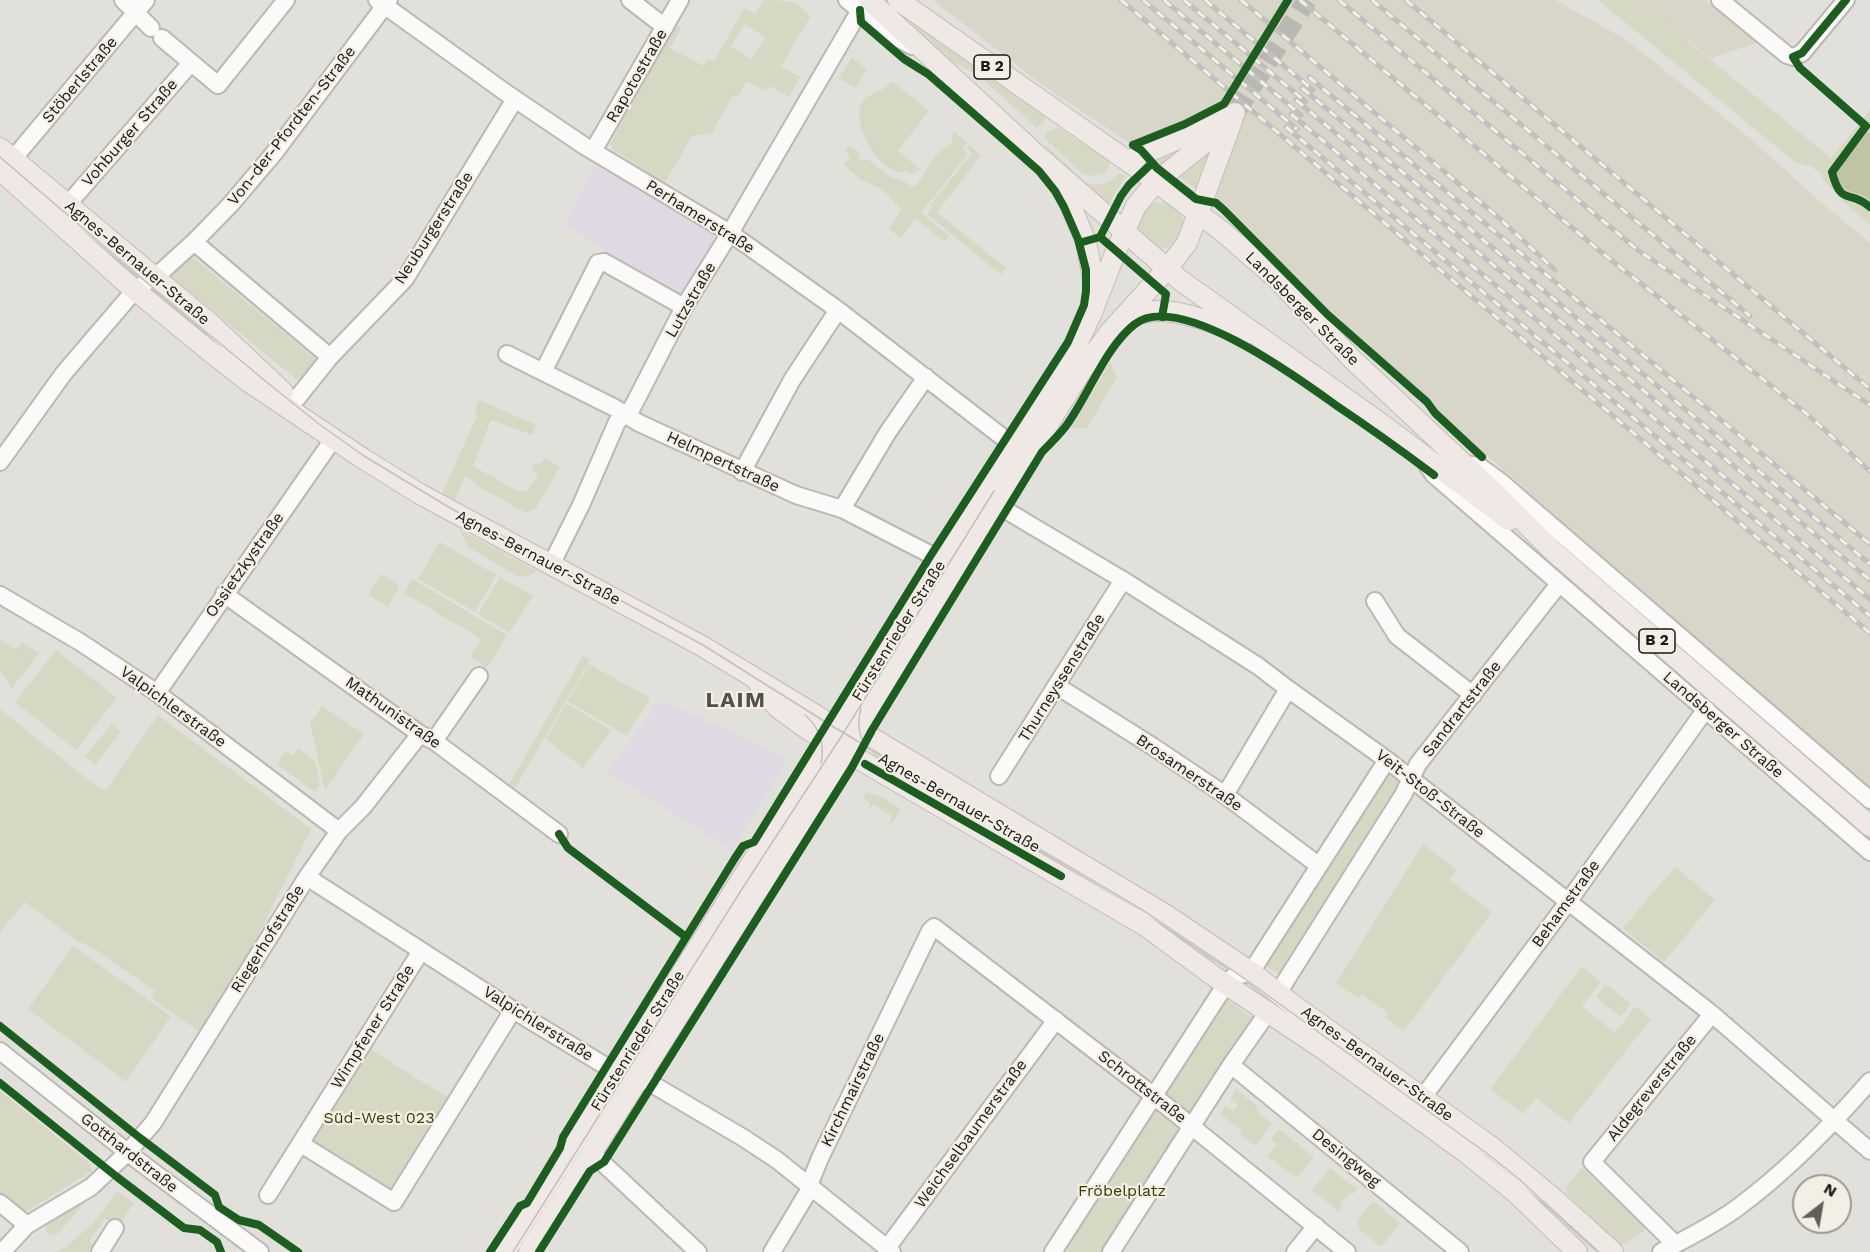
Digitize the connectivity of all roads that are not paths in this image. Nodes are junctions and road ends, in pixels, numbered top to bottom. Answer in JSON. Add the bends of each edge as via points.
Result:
{"nodes":[{"id":1,"x":123,"y":0,"type":"edge"},
{"id":2,"x":286,"y":0,"type":"edge"},
{"id":3,"x":630,"y":0,"type":"edge"},
{"id":4,"x":681,"y":0,"type":"edge"},
{"id":5,"x":898,"y":0,"type":"edge"},
{"id":6,"x":1720,"y":0,"type":"edge"},
{"id":7,"x":1846,"y":0,"type":"edge"},
{"id":8,"x":384,"y":2,"type":"edge"},
{"id":9,"x":859,"y":3,"type":"edge"},
{"id":10,"x":141,"y":6,"type":"edge"},
{"id":11,"x":665,"y":27,"type":"junction"},
{"id":12,"x":191,"y":63,"type":"junction"},
{"id":13,"x":515,"y":99,"type":"junction"},
{"id":14,"x":1235,"y":113,"type":"junction"},
{"id":15,"x":593,"y":152,"type":"junction"},
{"id":16,"x":1128,"y":161,"type":"junction"},
{"id":17,"x":4,"y":168,"type":"edge"},
{"id":18,"x":1059,"y":174,"type":"junction"},
{"id":19,"x":1156,"y":182,"type":"junction"},
{"id":20,"x":68,"y":204,"type":"junction"},
{"id":21,"x":1199,"y":214,"type":"junction"},
{"id":22,"x":1124,"y":232,"type":"junction"},
{"id":23,"x":730,"y":233,"type":"junction"},
{"id":24,"x":194,"y":242,"type":"junction"},
{"id":25,"x":1167,"y":269,"type":"junction"},
{"id":26,"x":154,"y":277,"type":"junction"},
{"id":27,"x":135,"y":290,"type":"junction"},
{"id":28,"x":1098,"y":299,"type":"junction"},
{"id":29,"x":684,"y":308,"type":"junction"},
{"id":30,"x":838,"y":310,"type":"junction"},
{"id":31,"x":1122,"y":318,"type":"junction"},
{"id":32,"x":1261,"y":338,"type":"junction"},
{"id":33,"x":507,"y":354,"type":"dead end"},
{"id":34,"x":330,"y":357,"type":"junction"},
{"id":35,"x":543,"y":372,"type":"junction"},
{"id":36,"x":926,"y":377,"type":"junction"},
{"id":37,"x":294,"y":402,"type":"junction"},
{"id":38,"x":625,"y":414,"type":"junction"},
{"id":39,"x":329,"y":434,"type":"junction"},
{"id":40,"x":1014,"y":446,"type":"junction"},
{"id":41,"x":1418,"y":452,"type":"junction"},
{"id":42,"x":0,"y":462,"type":"edge"},
{"id":43,"x":1461,"y":463,"type":"junction"},
{"id":44,"x":742,"y":472,"type":"junction"},
{"id":45,"x":997,"y":505,"type":"junction"},
{"id":46,"x":842,"y":509,"type":"junction"},
{"id":47,"x":1553,"y":551,"type":"junction"},
{"id":48,"x":1577,"y":560,"type":"junction"},
{"id":49,"x":943,"y":561,"type":"junction"},
{"id":50,"x":551,"y":565,"type":"junction"},
{"id":51,"x":1124,"y":580,"type":"junction"},
{"id":52,"x":1559,"y":584,"type":"junction"},
{"id":53,"x":224,"y":594,"type":"junction"},
{"id":54,"x":0,"y":595,"type":"edge"},
{"id":55,"x":1375,"y":601,"type":"dead end"},
{"id":56,"x":479,"y":676,"type":"dead end"},
{"id":57,"x":1057,"y":686,"type":"junction"},
{"id":58,"x":1288,"y":689,"type":"junction"},
{"id":59,"x":157,"y":693,"type":"junction"},
{"id":60,"x":1473,"y":695,"type":"junction"},
{"id":61,"x":1748,"y":708,"type":"junction"},
{"id":62,"x":1706,"y":709,"type":"junction"},
{"id":63,"x":858,"y":730,"type":"junction"},
{"id":64,"x":427,"y":738,"type":"junction"},
{"id":65,"x":837,"y":740,"type":"junction"},
{"id":66,"x":1387,"y":760,"type":"junction"},
{"id":67,"x":999,"y":776,"type":"dead end"},
{"id":68,"x":1410,"y":778,"type":"junction"},
{"id":69,"x":1225,"y":795,"type":"junction"},
{"id":70,"x":1870,"y":800,"type":"edge"},
{"id":71,"x":1870,"y":826,"type":"edge"},
{"id":72,"x":339,"y":831,"type":"junction"},
{"id":73,"x":559,"y":834,"type":"dead end"},
{"id":74,"x":1870,"y":852,"type":"edge"},
{"id":75,"x":1318,"y":865,"type":"junction"},
{"id":76,"x":307,"y":877,"type":"junction"},
{"id":77,"x":1568,"y":902,"type":"junction"},
{"id":78,"x":934,"y":927,"type":"joint"},
{"id":79,"x":421,"y":951,"type":"junction"},
{"id":80,"x":1251,"y":972,"type":"junction"},
{"id":81,"x":1226,"y":984,"type":"junction"},
{"id":82,"x":1278,"y":993,"type":"junction"},
{"id":83,"x":513,"y":1010,"type":"junction"},
{"id":84,"x":1268,"y":1012,"type":"junction"},
{"id":85,"x":1712,"y":1014,"type":"junction"},
{"id":86,"x":1056,"y":1020,"type":"junction"},
{"id":87,"x":0,"y":1052,"type":"edge"},
{"id":88,"x":1231,"y":1065,"type":"junction"},
{"id":89,"x":617,"y":1073,"type":"junction"},
{"id":90,"x":646,"y":1080,"type":"junction"},
{"id":91,"x":1870,"y":1080,"type":"edge"},
{"id":92,"x":1154,"y":1096,"type":"junction"},
{"id":93,"x":1423,"y":1097,"type":"junction"},
{"id":94,"x":1836,"y":1120,"type":"junction"},
{"id":95,"x":1192,"y":1126,"type":"junction"},
{"id":96,"x":301,"y":1144,"type":"junction"},
{"id":97,"x":1870,"y":1151,"type":"edge"},
{"id":98,"x":128,"y":1152,"type":"junction"},
{"id":99,"x":591,"y":1152,"type":"junction"},
{"id":100,"x":809,"y":1185,"type":"junction"},
{"id":101,"x":268,"y":1195,"type":"dead end"},
{"id":102,"x":0,"y":1203,"type":"edge"},
{"id":103,"x":27,"y":1225,"type":"junction"},
{"id":104,"x":1316,"y":1226,"type":"junction"},
{"id":105,"x":115,"y":1228,"type":"dead end"},
{"id":106,"x":1668,"y":1248,"type":"edge"},
{"id":107,"x":889,"y":1250,"type":"edge"},
{"id":108,"x":2,"y":1252,"type":"edge"},
{"id":109,"x":100,"y":1252,"type":"edge"},
{"id":110,"x":260,"y":1252,"type":"edge"},
{"id":111,"x":505,"y":1252,"type":"edge"},
{"id":112,"x":529,"y":1252,"type":"edge"},
{"id":113,"x":698,"y":1252,"type":"edge"},
{"id":114,"x":772,"y":1252,"type":"edge"},
{"id":115,"x":1053,"y":1252,"type":"edge"},
{"id":116,"x":1112,"y":1252,"type":"edge"},
{"id":117,"x":1295,"y":1252,"type":"edge"},
{"id":118,"x":1347,"y":1252,"type":"edge"},
{"id":119,"x":1460,"y":1252,"type":"edge"},
{"id":120,"x":1577,"y":1252,"type":"edge"},
{"id":121,"x":1613,"y":1252,"type":"edge"}],
"edges":[{"from":1,"to":10,"type":"street"},
{"from":2,"to":12,"type":"street","via":[[218,85]]},
{"from":3,"to":11,"type":"street"},
{"from":4,"to":11,"type":"street","name":"Rapotostraße"},
{"from":5,"to":16,"type":"main road","name":"Landsberger Straße","number":"B 2"},
{"from":6,"to":7,"type":"street","via":[[1793,57],[1802,53]]},
{"from":8,"to":13,"type":"street","name":"Perhamerstraße"},
{"from":8,"to":24,"type":"street","name":"Von-der-Pfordten-Straße","via":[[288,136]]},
{"from":9,"to":18,"type":"main road","name":"Landsberger Straße","number":"B 2","via":[[932,56]]},
{"from":9,"to":23,"type":"street","name":"Lutzstraße"},
{"from":10,"to":12,"type":"street","via":[[157,33]]},
{"from":10,"to":17,"type":"street","name":"Stöberlstraße"},
{"from":11,"to":15,"type":"street","name":"Rapotostraße"},
{"from":12,"to":20,"type":"street","name":"Vohburger Straße"},
{"from":13,"to":15,"type":"street","name":"Perhamerstraße"},
{"from":13,"to":34,"type":"street","name":"Neuburgerstraße","via":[[405,279]]},
{"from":14,"to":16,"type":"main road"},
{"from":14,"to":19,"type":"main road","name":"Fürstenrieder Straße"},
{"from":14,"to":21,"type":"main road","name":"Fürstenrieder Straße"},
{"from":15,"to":23,"type":"street","name":"Perhamerstraße"},
{"from":16,"to":19,"type":"main road","name":"Landsberger Straße","number":"B 2"},
{"from":17,"to":20,"type":"main road","name":"Agnes-Bernauer-Straße"},
{"from":17,"to":27,"type":"main road","name":"Agnes-Bernauer-Straße"},
{"from":18,"to":22,"type":"main road","name":"Landsberger Straße","number":"B 2"},
{"from":18,"to":28,"type":"main road","via":[[1086,242]]},
{"from":19,"to":21,"type":"main road","name":"Landsberger Straße","number":"B 2"},
{"from":19,"to":22,"type":"main road","name":"Fürstenrieder Straße","via":[[1136,206]]},
{"from":20,"to":26,"type":"main road","name":"Agnes-Bernauer-Straße"},
{"from":21,"to":25,"type":"main road","name":"Fürstenrieder Straße","via":[[1187,243]]},
{"from":21,"to":43,"type":"main road","name":"Landsberger Straße","number":"B 2","via":[[1278,280],[1352,359]]},
{"from":22,"to":25,"type":"main road","name":"Landsberger Straße","number":"B 2"},
{"from":22,"to":28,"type":"main road","name":"Fürstenrieder Straße"},
{"from":23,"to":29,"type":"street","name":"Lutzstraße"},
{"from":23,"to":30,"type":"street","name":"Perhamerstraße"},
{"from":24,"to":26,"type":"street","name":"Von-der-Pfordten-Straße"},
{"from":24,"to":34,"type":"street"},
{"from":25,"to":31,"type":"main road","name":"Fürstenrieder Straße"},
{"from":25,"to":32,"type":"main road","name":"Landsberger Straße","number":"B 2"},
{"from":26,"to":27,"type":"street","name":"Von-der-Pfordten-Straße"},
{"from":26,"to":37,"type":"main road","name":"Agnes-Bernauer-Straße"},
{"from":27,"to":39,"type":"main road","name":"Agnes-Bernauer-Straße","via":[[249,382]]},
{"from":27,"to":42,"type":"street","name":"Von-der-Pfordten-Straße","via":[[58,382]]},
{"from":28,"to":40,"type":"main road","name":"Fürstenrieder Straße","via":[[1078,342]]},
{"from":29,"to":35,"type":"street","via":[[604,262],[598,263]]},
{"from":29,"to":38,"type":"street","name":"Lutzstraße","via":[[632,408]]},
{"from":30,"to":36,"type":"street","name":"Perhamerstraße"},
{"from":30,"to":44,"type":"street","via":[[792,380]]},
{"from":31,"to":32,"type":"main road","via":[[1162,311]]},
{"from":31,"to":45,"type":"main road","name":"Fürstenrieder Straße","via":[[1080,373]]},
{"from":32,"to":41,"type":"main road","name":"Landsberger Straße","number":"B 2"},
{"from":33,"to":35,"type":"street","name":"Helmpertstraße"},
{"from":34,"to":37,"type":"street","name":"Neuburgerstraße"},
{"from":35,"to":38,"type":"street","name":"Helmpertstraße"},
{"from":36,"to":40,"type":"street","name":"Perhamerstraße"},
{"from":36,"to":46,"type":"street"},
{"from":37,"to":39,"type":"main road","name":"Agnes-Bernauer-Straße"},
{"from":38,"to":44,"type":"street","name":"Helmpertstraße"},
{"from":38,"to":50,"type":"street","name":"Lutzstraße","via":[[617,422]]},
{"from":39,"to":50,"type":"main road","name":"Agnes-Bernauer-Straße","via":[[420,494]]},
{"from":39,"to":53,"type":"street","name":"Ossietzkystraße"},
{"from":40,"to":49,"type":"main road","name":"Fürstenrieder Straße"},
{"from":41,"to":47,"type":"main road","name":"Landsberger Straße","number":"B 2"},
{"from":41,"to":52,"type":"street","name":"Landsberger Straße","via":[[1434,475]]},
{"from":43,"to":47,"type":"main road","name":"Landsberger Straße","number":"B 2"},
{"from":43,"to":48,"type":"street","name":"Landsberger Straße","via":[[1479,466],[1501,482]]},
{"from":44,"to":46,"type":"street","name":"Helmpertstraße"},
{"from":45,"to":51,"type":"street","name":"Veit-Stoß-Straße"},
{"from":45,"to":63,"type":"main road","name":"Fürstenrieder Straße"},
{"from":46,"to":49,"type":"street","name":"Helmpertstraße"},
{"from":47,"to":48,"type":"main road","name":"Landsberger Straße","number":"B 2"},
{"from":48,"to":61,"type":"main road","name":"Landsberger Straße","number":"B 2"},
{"from":49,"to":65,"type":"main road","name":"Fürstenrieder Straße"},
{"from":50,"to":65,"type":"main road","name":"Agnes-Bernauer-Straße","via":[[702,646],[754,680],[778,708]]},
{"from":51,"to":57,"type":"street","name":"Thurneyssenstraße"},
{"from":51,"to":58,"type":"street","name":"Veit-Stoß-Straße"},
{"from":52,"to":60,"type":"street","name":"Sandrartstraße"},
{"from":52,"to":62,"type":"street","name":"Landsberger Straße"},
{"from":53,"to":59,"type":"street","name":"Ossietzkystraße"},
{"from":53,"to":64,"type":"street","name":"Mathunistraße"},
{"from":54,"to":59,"type":"street","name":"Valpichlerstraße"},
{"from":55,"to":60,"type":"street","via":[[1397,636]]},
{"from":56,"to":64,"type":"street","name":"Riegerhofstraße"},
{"from":57,"to":67,"type":"street","name":"Thurneyssenstraße"},
{"from":57,"to":69,"type":"street","name":"Brosamerstraße"},
{"from":58,"to":66,"type":"street","name":"Veit-Stoß-Straße"},
{"from":58,"to":69,"type":"street"},
{"from":59,"to":72,"type":"street","name":"Valpichlerstraße"},
{"from":60,"to":68,"type":"street","name":"Sandrartstraße"},
{"from":61,"to":70,"type":"street","name":"Landsberger Straße"},
{"from":61,"to":71,"type":"main road","name":"Landsberger Straße","number":"B 2"},
{"from":62,"to":74,"type":"street","name":"Landsberger Straße"},
{"from":62,"to":77,"type":"street","name":"Behamstraße"},
{"from":63,"to":65,"type":"main road","name":"Agnes-Bernauer-Straße"},
{"from":63,"to":80,"type":"main road","name":"Agnes-Bernauer-Straße","via":[[1166,915]]},
{"from":64,"to":72,"type":"street","name":"Riegerhofstraße"},
{"from":64,"to":73,"type":"street","name":"Mathunistraße"},
{"from":65,"to":81,"type":"main road","name":"Agnes-Bernauer-Straße","via":[[1135,919]]},
{"from":65,"to":89,"type":"main road","name":"Fürstenrieder Straße"},
{"from":65,"to":90,"type":"main road","name":"Fürstenrieder Straße"},
{"from":66,"to":68,"type":"street","name":"Veit-Stoß-Straße"},
{"from":66,"to":75,"type":"street"},
{"from":68,"to":77,"type":"street","name":"Veit-Stoß-Straße"},
{"from":68,"to":82,"type":"street","name":"Sandrartstraße"},
{"from":69,"to":75,"type":"street","name":"Brosamerstraße"},
{"from":72,"to":76,"type":"street","name":"Riegerhofstraße"},
{"from":75,"to":80,"type":"street"},
{"from":76,"to":79,"type":"street","name":"Valpichlerstraße"},
{"from":76,"to":98,"type":"street","name":"Riegerhofstraße","via":[[153,1123]]},
{"from":77,"to":85,"type":"street","name":"Veit-Stoß-Straße"},
{"from":77,"to":93,"type":"street","name":"Behamstraße"},
{"from":78,"to":86,"type":"street","name":"Schrottstraße"},
{"from":78,"to":100,"type":"street","name":"Kirchmairstraße"},
{"from":79,"to":83,"type":"street","name":"Valpichlerstraße"},
{"from":79,"to":96,"type":"street","name":"Wimpfener Straße"},
{"from":80,"to":81,"type":"street","via":[[1233,977]]},
{"from":80,"to":82,"type":"main road","name":"Agnes-Bernauer-Straße"},
{"from":81,"to":84,"type":"main road","name":"Agnes-Bernauer-Straße"},
{"from":81,"to":92,"type":"street"},
{"from":82,"to":93,"type":"main road","name":"Agnes-Bernauer-Straße"},
{"from":83,"to":89,"type":"street","name":"Valpichlerstraße"},
{"from":83,"to":96,"type":"street","via":[[394,1202]]},
{"from":84,"to":88,"type":"street"},
{"from":84,"to":120,"type":"main road","name":"Agnes-Bernauer-Straße","via":[[1466,1152],[1516,1193]]},
{"from":85,"to":94,"type":"street","name":"Veit-Stoß-Straße"},
{"from":85,"to":106,"type":"street","name":"Aldegreverstraße","via":[[1592,1162]]},
{"from":86,"to":92,"type":"street","name":"Schrottstraße"},
{"from":86,"to":107,"type":"street","name":"Weichselbaumerstraße"},
{"from":87,"to":98,"type":"street","name":"Gotthardstraße"},
{"from":88,"to":95,"type":"street"},
{"from":88,"to":119,"type":"street","name":"Desingweg"},
{"from":89,"to":111,"type":"main road","name":"Fürstenrieder Straße"},
{"from":90,"to":99,"type":"main road","name":"Fürstenrieder Straße"},
{"from":90,"to":100,"type":"street","via":[[742,1137]]},
{"from":91,"to":94,"type":"street"},
{"from":92,"to":95,"type":"street","name":"Schrottstraße"},
{"from":92,"to":115,"type":"street"},
{"from":93,"to":121,"type":"main road","name":"Agnes-Bernauer-Straße","via":[[1493,1148]]},
{"from":94,"to":97,"type":"street","name":"Veit-Stoß-Straße"},
{"from":94,"to":106,"type":"street","via":[[1789,1166],[1736,1209]]},
{"from":95,"to":104,"type":"street","name":"Schrottstraße"},
{"from":95,"to":116,"type":"street"},
{"from":96,"to":101,"type":"street","name":"Wimpfener Straße"},
{"from":98,"to":103,"type":"street","name":"Riegerhofstraße","via":[[91,1187]]},
{"from":98,"to":110,"type":"street","name":"Gotthardstraße"},
{"from":99,"to":112,"type":"main road","name":"Fürstenrieder Straße"},
{"from":99,"to":113,"type":"street"},
{"from":100,"to":107,"type":"street"},
{"from":100,"to":114,"type":"street","name":"Kirchmairstraße"},
{"from":102,"to":103,"type":"street"},
{"from":103,"to":108,"type":"street","name":"Riegerhofstraße"},
{"from":104,"to":117,"type":"street"},
{"from":104,"to":118,"type":"street","name":"Schrottstraße"},
{"from":105,"to":109,"type":"street"}]}
